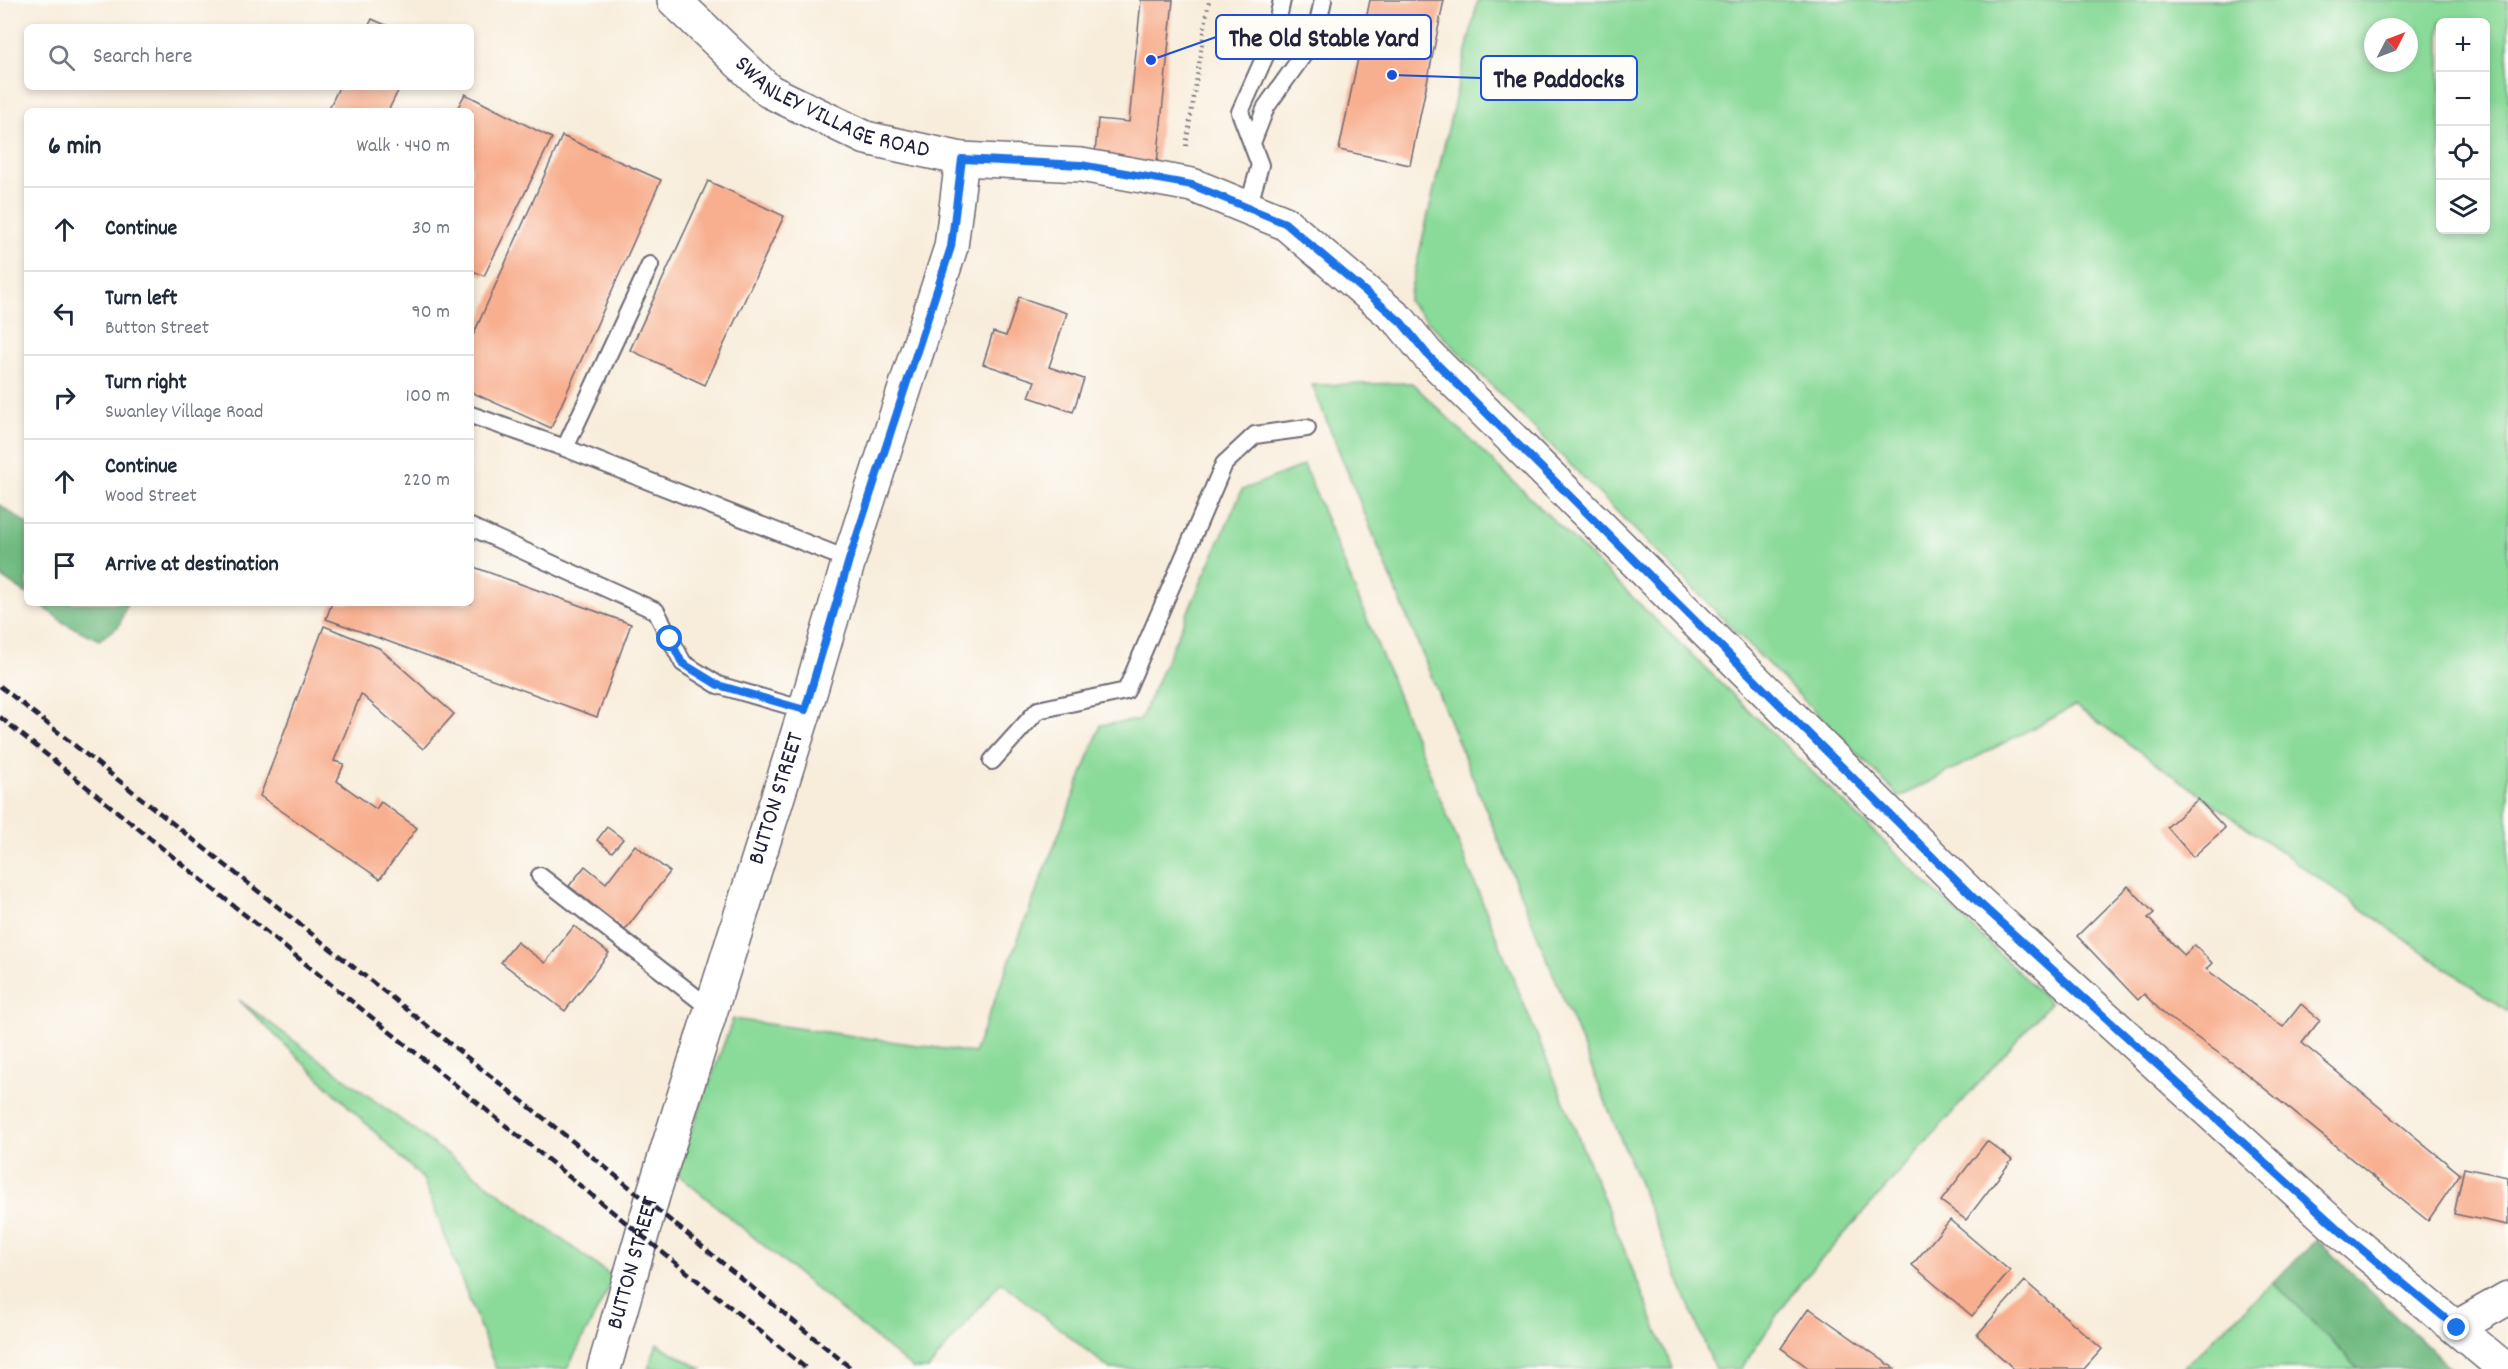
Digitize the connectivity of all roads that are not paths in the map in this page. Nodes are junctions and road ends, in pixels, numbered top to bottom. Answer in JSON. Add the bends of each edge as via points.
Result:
{"nodes":[{"id":1,"x":674,"y":0,"type":"edge"},
{"id":2,"x":1282,"y":0,"type":"edge"},
{"id":3,"x":1323,"y":0,"type":"edge"},
{"id":4,"x":1252,"y":143,"type":"junction"},
{"id":5,"x":962,"y":159,"type":"junction"},
{"id":6,"x":1248,"y":208,"type":"junction"},
{"id":7,"x":650,"y":265,"type":"dead end"},
{"id":8,"x":474,"y":415,"type":"edge"},
{"id":9,"x":1307,"y":428,"type":"dead end"},
{"id":10,"x":565,"y":448,"type":"junction"},
{"id":11,"x":474,"y":528,"type":"edge"},
{"id":12,"x":849,"y":560,"type":"junction"},
{"id":13,"x":805,"y":710,"type":"junction"},
{"id":14,"x":992,"y":761,"type":"dead end"},
{"id":15,"x":540,"y":876,"type":"dead end"},
{"id":16,"x":711,"y":1009,"type":"junction"},
{"id":17,"x":2508,"y":1298,"type":"edge"},
{"id":18,"x":2457,"y":1328,"type":"junction"},
{"id":19,"x":2504,"y":1368,"type":"edge"},
{"id":20,"x":604,"y":1369,"type":"edge"}],
"edges":[{"from":1,"to":5,"type":"street","name":"SWANLEY VILLAGE ROAD","via":[[769,91],[866,138]]},
{"from":2,"to":4,"type":"lane","via":[[1274,36],[1240,112]]},
{"from":3,"to":4,"type":"lane","via":[[1306,51],[1266,107]]},
{"from":4,"to":6,"type":"lane","via":[[1260,165]]},
{"from":5,"to":6,"type":"street","name":"SWANLEY VILLAGE ROAD","via":[[1081,165],[1192,185]]},
{"from":5,"to":12,"type":"street","name":"BUTTON STREET","via":[[951,247]]},
{"from":6,"to":18,"type":"street","name":"SWANLEY VILLAGE ROAD","via":[[1285,223],[1401,322],[1427,354],[1975,899],[2324,1216]]},
{"from":7,"to":10,"type":"lane"},
{"from":8,"to":10,"type":"lane"},
{"from":9,"to":14,"type":"lane","via":[[1255,435],[1224,464],[1126,691],[1038,710]]},
{"from":10,"to":12,"type":"lane"},
{"from":11,"to":13,"type":"lane","via":[[656,611],[682,663],[718,685]]},
{"from":12,"to":13,"type":"street","name":"BUTTON STREET"},
{"from":13,"to":16,"type":"street","name":"BUTTON STREET"},
{"from":15,"to":16,"type":"lane"},
{"from":16,"to":20,"type":"street","name":"BUTTON STREET"},
{"from":17,"to":18,"type":"street"},
{"from":18,"to":19,"type":"street","name":"SWANLEY VILLAGE ROAD"}]}
